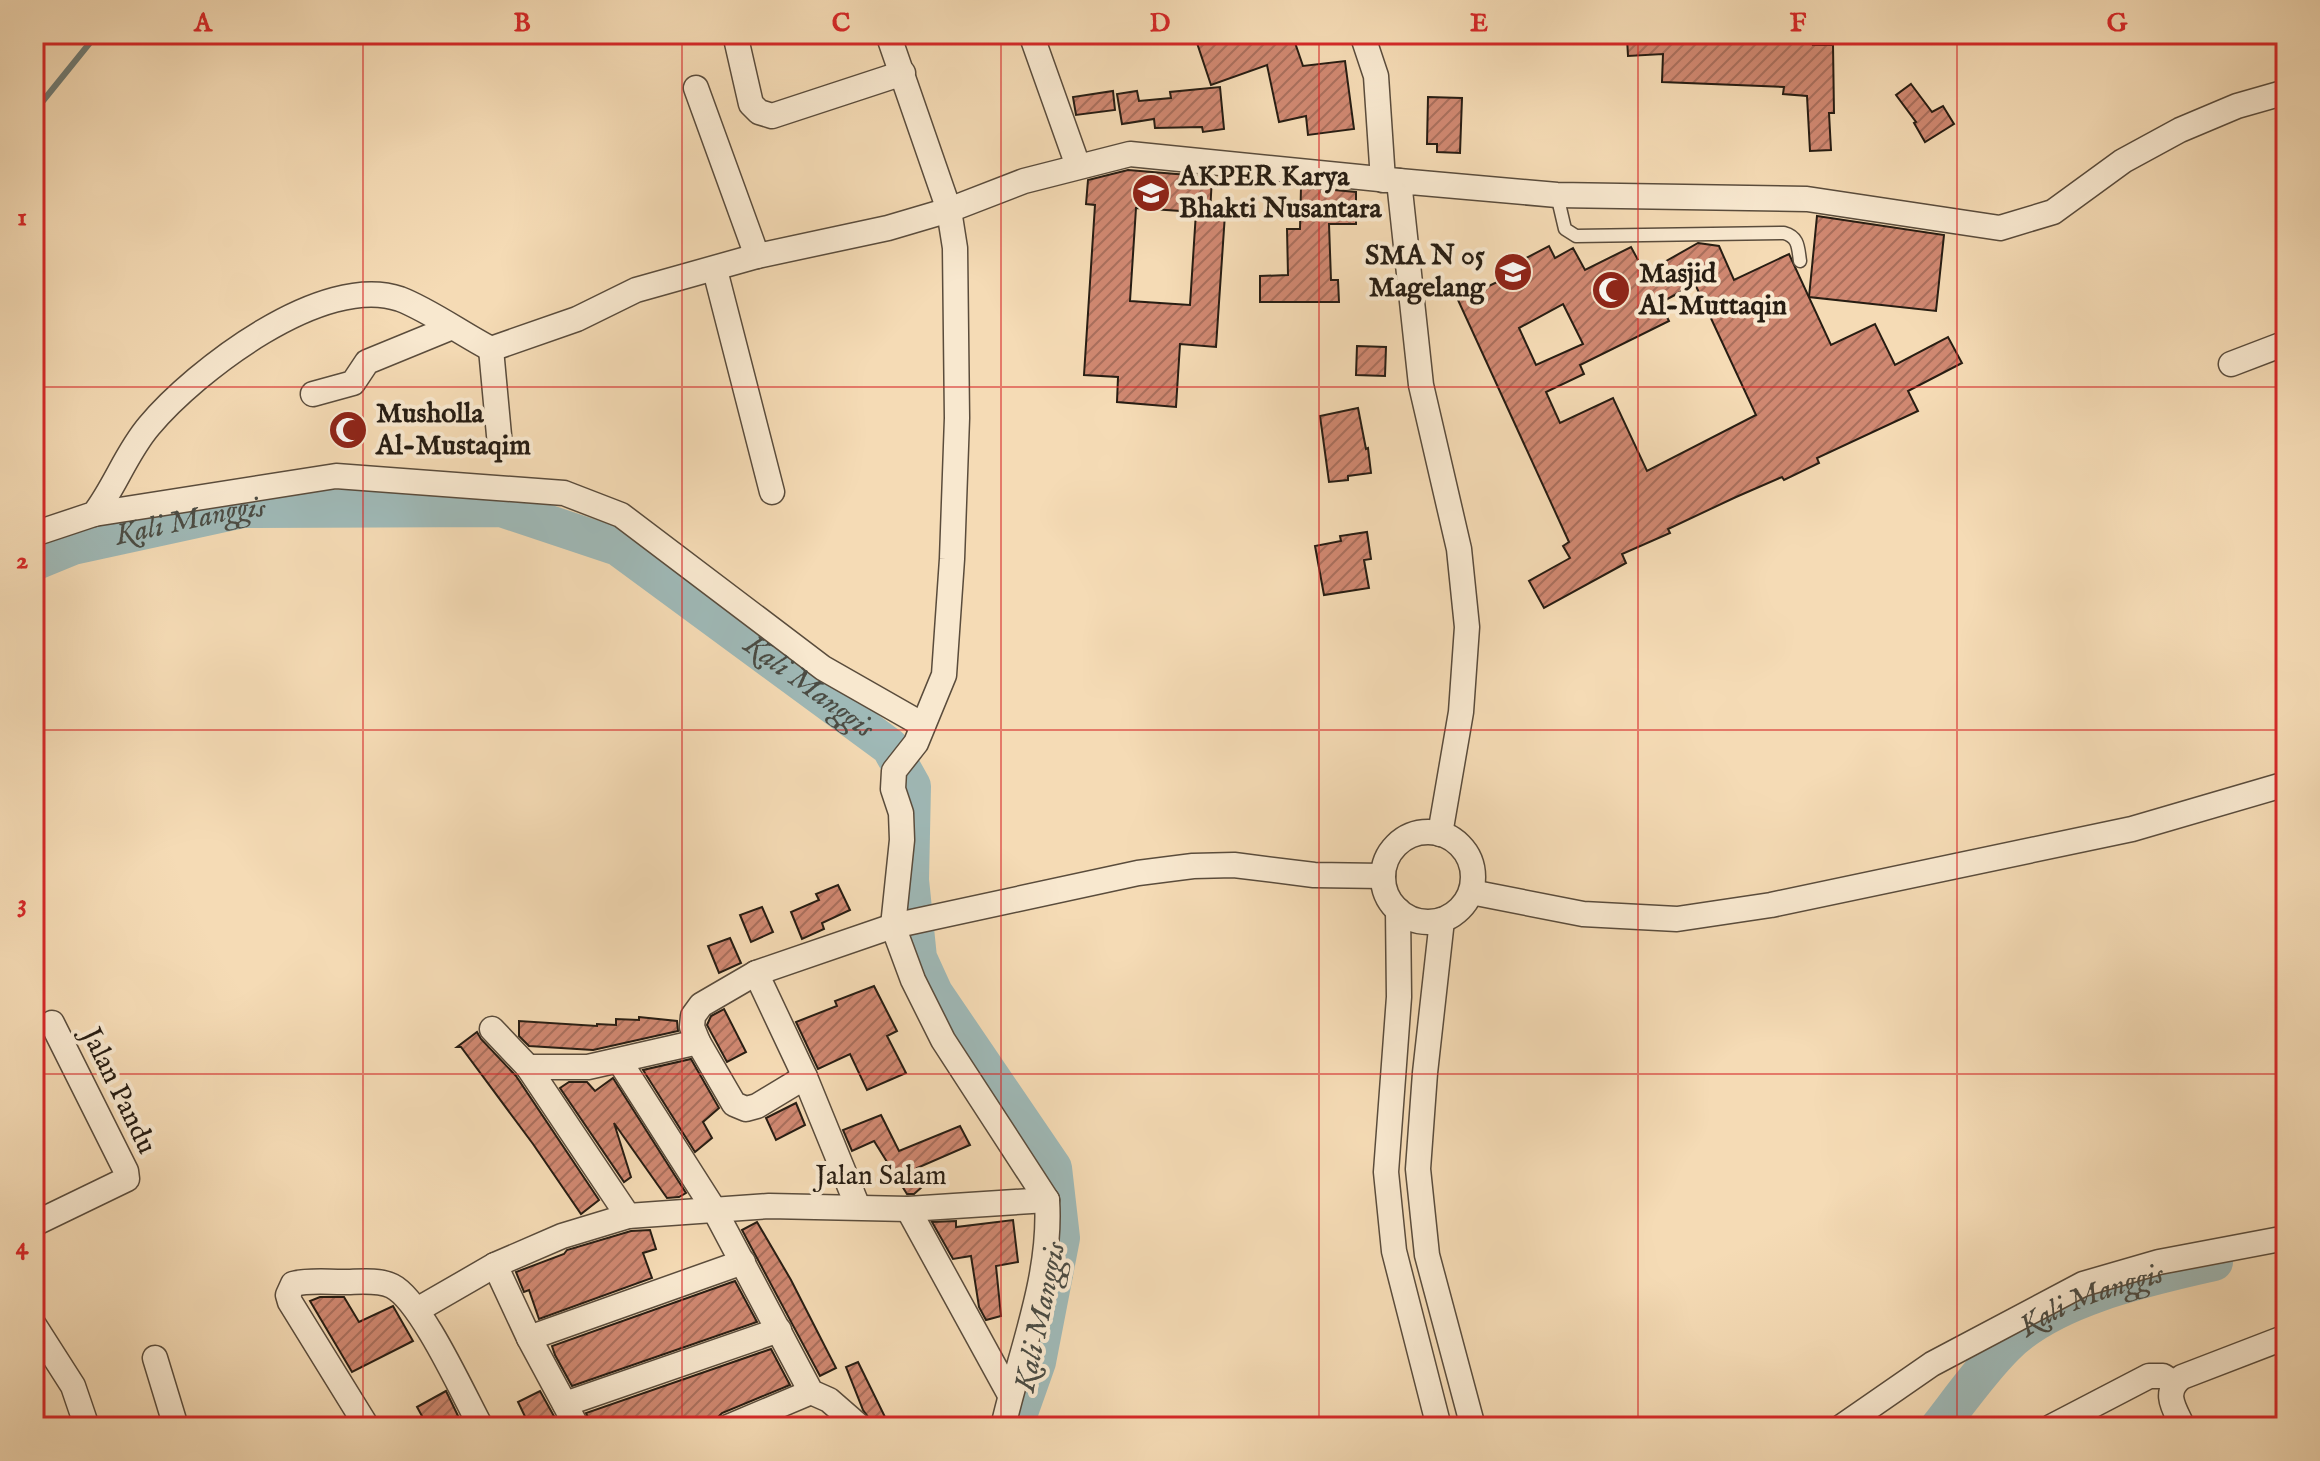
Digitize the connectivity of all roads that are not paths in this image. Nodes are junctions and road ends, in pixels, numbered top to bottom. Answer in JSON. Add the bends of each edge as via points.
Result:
{"nodes":[{"id":1,"x":735,"y":34,"type":"edge"},
{"id":2,"x":888,"y":34,"type":"edge"},
{"id":3,"x":1031,"y":34,"type":"edge"},
{"id":4,"x":1362,"y":34,"type":"edge"},
{"id":5,"x":903,"y":73,"type":"junction"},
{"id":6,"x":696,"y":88,"type":"dead end"},
{"id":7,"x":2286,"y":92,"type":"edge"},
{"id":8,"x":1078,"y":166,"type":"junction"},
{"id":9,"x":1391,"y":181,"type":"junction"},
{"id":10,"x":1557,"y":195,"type":"junction"},
{"id":11,"x":949,"y":210,"type":"junction"},
{"id":12,"x":757,"y":256,"type":"junction"},
{"id":13,"x":1800,"y":261,"type":"dead end"},
{"id":14,"x":715,"y":270,"type":"junction"},
{"id":15,"x":450,"y":328,"type":"junction"},
{"id":16,"x":2286,"y":343,"type":"edge"},
{"id":17,"x":491,"y":349,"type":"junction"},
{"id":18,"x":2231,"y":364,"type":"dead end"},
{"id":19,"x":313,"y":394,"type":"dead end"},
{"id":20,"x":500,"y":446,"type":"dead end"},
{"id":21,"x":772,"y":492,"type":"dead end"},
{"id":22,"x":94,"y":514,"type":"junction"},
{"id":23,"x":34,"y":534,"type":"edge"},
{"id":24,"x":919,"y":734,"type":"junction"},
{"id":25,"x":2286,"y":784,"type":"edge"},
{"id":26,"x":1440,"y":834,"type":"junction"},
{"id":27,"x":1383,"y":876,"type":"junction"},
{"id":28,"x":1471,"y":892,"type":"junction"},
{"id":29,"x":1398,"y":910,"type":"junction"},
{"id":30,"x":1442,"y":920,"type":"junction"},
{"id":31,"x":896,"y":925,"type":"junction"},
{"id":32,"x":756,"y":973,"type":"junction"},
{"id":33,"x":52,"y":1023,"type":"dead end"},
{"id":34,"x":492,"y":1029,"type":"dead end"},
{"id":35,"x":698,"y":1042,"type":"junction"},
{"id":36,"x":620,"y":1062,"type":"junction"},
{"id":37,"x":528,"y":1067,"type":"junction"},
{"id":38,"x":805,"y":1077,"type":"junction"},
{"id":39,"x":1047,"y":1200,"type":"junction"},
{"id":40,"x":858,"y":1207,"type":"junction"},
{"id":41,"x":908,"y":1209,"type":"junction"},
{"id":42,"x":715,"y":1211,"type":"junction"},
{"id":43,"x":628,"y":1216,"type":"junction"},
{"id":44,"x":34,"y":1224,"type":"edge"},
{"id":45,"x":2286,"y":1238,"type":"edge"},
{"id":46,"x":743,"y":1262,"type":"junction"},
{"id":47,"x":495,"y":1265,"type":"junction"},
{"id":48,"x":417,"y":1310,"type":"junction"},
{"id":49,"x":34,"y":1325,"type":"edge"},
{"id":50,"x":779,"y":1330,"type":"junction"},
{"id":51,"x":2286,"y":1337,"type":"edge"},
{"id":52,"x":529,"y":1338,"type":"junction"},
{"id":53,"x":155,"y":1358,"type":"dead end"},
{"id":54,"x":2174,"y":1383,"type":"junction"},
{"id":55,"x":811,"y":1392,"type":"junction"},
{"id":56,"x":1010,"y":1395,"type":"junction"},
{"id":57,"x":565,"y":1404,"type":"junction"},
{"id":58,"x":366,"y":1425,"type":"edge"},
{"id":59,"x":87,"y":1427,"type":"edge"},
{"id":60,"x":176,"y":1427,"type":"edge"},
{"id":61,"x":481,"y":1427,"type":"edge"},
{"id":62,"x":577,"y":1427,"type":"edge"},
{"id":63,"x":728,"y":1427,"type":"edge"},
{"id":64,"x":860,"y":1427,"type":"edge"},
{"id":65,"x":1003,"y":1427,"type":"edge"},
{"id":66,"x":1439,"y":1427,"type":"edge"},
{"id":67,"x":1473,"y":1427,"type":"edge"},
{"id":68,"x":1841,"y":1427,"type":"edge"},
{"id":69,"x":2051,"y":1427,"type":"edge"},
{"id":70,"x":2183,"y":1427,"type":"edge"}],
"edges":[{"from":1,"to":5,"type":"street","via":[[751,104],[772,116]]},
{"from":2,"to":5,"type":"street"},
{"from":3,"to":8,"type":"street"},
{"from":4,"to":9,"type":"street","via":[[1376,76]]},
{"from":5,"to":11,"type":"street"},
{"from":6,"to":12,"type":"street"},
{"from":7,"to":10,"type":"street","via":[[2180,130],[2123,161],[2053,212],[2000,228],[1807,199]]},
{"from":8,"to":9,"type":"street","via":[[1130,154]]},
{"from":8,"to":11,"type":"street"},
{"from":9,"to":10,"type":"street"},
{"from":9,"to":26,"type":"street","via":[[1421,385],[1459,549],[1467,627],[1461,712]]},
{"from":10,"to":13,"type":"lane","via":[[1565,229],[1576,236],[1784,233],[1797,241]]},
{"from":11,"to":12,"type":"street"},
{"from":11,"to":24,"type":"street","via":[[955,248],[957,418],[952,559],[944,675]]},
{"from":12,"to":14,"type":"street"},
{"from":14,"to":17,"type":"street","via":[[636,290],[577,319]]},
{"from":14,"to":21,"type":"street"},
{"from":15,"to":17,"type":"street"},
{"from":15,"to":19,"type":"street","via":[[367,362],[353,383]]},
{"from":15,"to":22,"type":"street","via":[[398,298],[365,294],[281,321],[187,385],[131,450]]},
{"from":16,"to":18,"type":"street"},
{"from":17,"to":20,"type":"street"},
{"from":22,"to":23,"type":"street"},
{"from":22,"to":24,"type":"street","via":[[336,476],[564,493],[621,515]]},
{"from":24,"to":31,"type":"street","via":[[894,771],[902,840]]},
{"from":25,"to":28,"type":"street","via":[[2132,829],[1771,905],[1677,919],[1583,914]]},
{"from":26,"to":27,"type":"street","via":[[1426,832],[1401,841],[1385,863]]},
{"from":26,"to":28,"type":"street","via":[[1464,850],[1473,877]]},
{"from":27,"to":29,"type":"street","via":[[1389,900]]},
{"from":27,"to":31,"type":"street","via":[[1193,866]]},
{"from":28,"to":30,"type":"street"},
{"from":29,"to":30,"type":"street","via":[[1418,921]]},
{"from":29,"to":66,"type":"street","via":[[1399,997],[1386,1172],[1394,1251]]},
{"from":30,"to":67,"type":"street","via":[[1425,1073],[1419,1196],[1427,1255]]},
{"from":31,"to":32,"type":"street"},
{"from":31,"to":39,"type":"street","via":[[913,980],[943,1040]]},
{"from":32,"to":35,"type":"street","via":[[701,1005],[692,1027]]},
{"from":32,"to":38,"type":"street"},
{"from":33,"to":44,"type":"street","name":"Jalan Pandu","via":[[127,1179]]},
{"from":34,"to":37,"type":"street"},
{"from":35,"to":36,"type":"street"},
{"from":35,"to":38,"type":"street","via":[[734,1104],[746,1109]]},
{"from":36,"to":37,"type":"street"},
{"from":36,"to":42,"type":"street"},
{"from":37,"to":43,"type":"street"},
{"from":38,"to":40,"type":"street"},
{"from":39,"to":41,"type":"street","name":"Jalan Salam"},
{"from":39,"to":56,"type":"street","via":[[1043,1277]]},
{"from":40,"to":41,"type":"street","name":"Jalan Salam"},
{"from":40,"to":42,"type":"street","name":"Jalan Salam"},
{"from":41,"to":56,"type":"street"},
{"from":42,"to":43,"type":"street","name":"Jalan Salam"},
{"from":42,"to":46,"type":"street"},
{"from":43,"to":47,"type":"street","name":"Jalan Salam","via":[[562,1236]]},
{"from":45,"to":68,"type":"street","via":[[2159,1262],[2083,1284],[1932,1364]]},
{"from":46,"to":50,"type":"street"},
{"from":46,"to":52,"type":"street"},
{"from":47,"to":48,"type":"street","name":"Jalan Salam"},
{"from":47,"to":52,"type":"street"},
{"from":48,"to":58,"type":"street","via":[[391,1285],[377,1282],[305,1282],[289,1288],[290,1302]]},
{"from":48,"to":61,"type":"street"},
{"from":49,"to":59,"type":"street","via":[[73,1386]]},
{"from":50,"to":55,"type":"street"},
{"from":50,"to":57,"type":"street"},
{"from":51,"to":54,"type":"street"},
{"from":52,"to":57,"type":"street"},
{"from":53,"to":60,"type":"street"},
{"from":54,"to":69,"type":"street","via":[[2149,1376]]},
{"from":54,"to":70,"type":"street","via":[[2170,1398]]},
{"from":55,"to":63,"type":"street"},
{"from":55,"to":64,"type":"street"},
{"from":56,"to":65,"type":"street"},
{"from":57,"to":62,"type":"street"}]}
